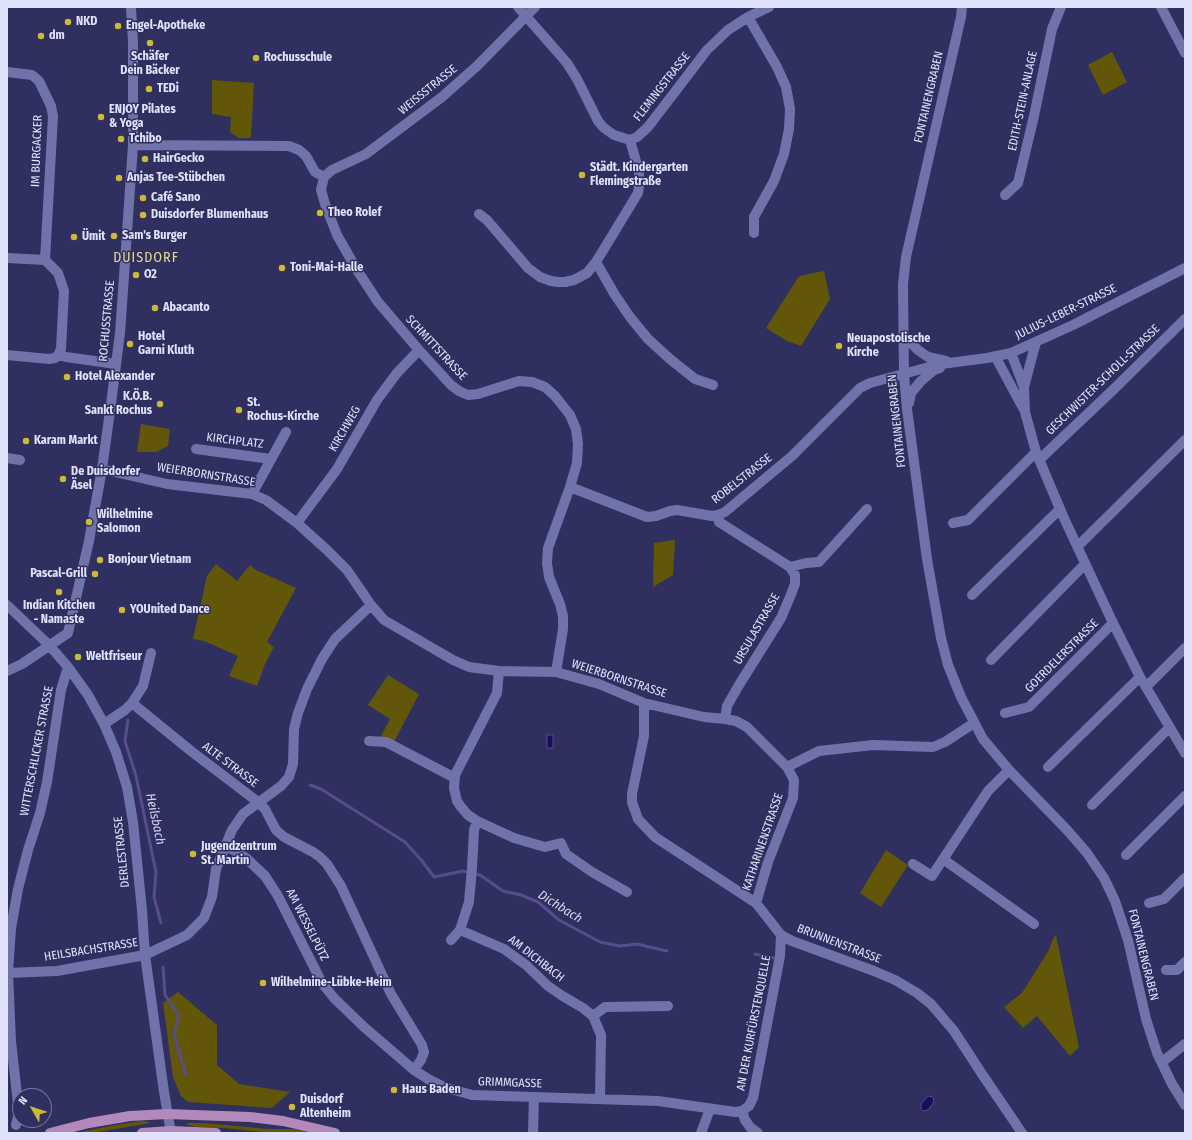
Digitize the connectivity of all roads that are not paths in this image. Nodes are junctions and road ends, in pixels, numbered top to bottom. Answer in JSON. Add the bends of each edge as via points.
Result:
{"nodes":[{"id":1,"x":518,"y":7,"type":"edge"},
{"id":2,"x":535,"y":7,"type":"edge"},
{"id":3,"x":769,"y":7,"type":"edge"},
{"id":4,"x":962,"y":7,"type":"edge"},
{"id":5,"x":1061,"y":7,"type":"edge"},
{"id":6,"x":1160,"y":7,"type":"edge"},
{"id":7,"x":132,"y":12,"type":"edge"},
{"id":8,"x":526,"y":16,"type":"junction"},
{"id":9,"x":748,"y":17,"type":"junction"},
{"id":10,"x":1185,"y":53,"type":"edge"},
{"id":11,"x":7,"y":72,"type":"edge"},
{"id":12,"x":630,"y":140,"type":"junction"},
{"id":13,"x":134,"y":145,"type":"junction"},
{"id":14,"x":324,"y":177,"type":"junction"},
{"id":15,"x":1005,"y":195,"type":"dead end"},
{"id":16,"x":479,"y":214,"type":"dead end"},
{"id":17,"x":754,"y":233,"type":"dead end"},
{"id":18,"x":7,"y":258,"type":"edge"},
{"id":19,"x":45,"y":260,"type":"junction"},
{"id":20,"x":596,"y":262,"type":"junction"},
{"id":21,"x":1185,"y":268,"type":"edge"},
{"id":22,"x":1185,"y":319,"type":"edge"},
{"id":23,"x":903,"y":335,"type":"junction"},
{"id":24,"x":1036,"y":342,"type":"junction"},
{"id":25,"x":419,"y":350,"type":"junction"},
{"id":26,"x":1011,"y":353,"type":"junction"},
{"id":27,"x":7,"y":355,"type":"edge"},
{"id":28,"x":58,"y":355,"type":"junction"},
{"id":29,"x":995,"y":356,"type":"junction"},
{"id":30,"x":954,"y":363,"type":"junction"},
{"id":31,"x":116,"y":364,"type":"junction"},
{"id":32,"x":904,"y":375,"type":"junction"},
{"id":33,"x":921,"y":381,"type":"junction"},
{"id":34,"x":713,"y":385,"type":"dead end"},
{"id":35,"x":1024,"y":387,"type":"junction"},
{"id":36,"x":907,"y":409,"type":"junction"},
{"id":37,"x":1025,"y":412,"type":"junction"},
{"id":38,"x":286,"y":432,"type":"dead end"},
{"id":39,"x":1185,"y":440,"type":"edge"},
{"id":40,"x":196,"y":449,"type":"dead end"},
{"id":41,"x":1038,"y":456,"type":"junction"},
{"id":42,"x":7,"y":458,"type":"edge"},
{"id":43,"x":271,"y":459,"type":"junction"},
{"id":44,"x":20,"y":460,"type":"dead end"},
{"id":45,"x":102,"y":469,"type":"junction"},
{"id":46,"x":570,"y":487,"type":"junction"},
{"id":47,"x":252,"y":494,"type":"junction"},
{"id":48,"x":867,"y":509,"type":"dead end"},
{"id":49,"x":1060,"y":509,"type":"junction"},
{"id":50,"x":718,"y":515,"type":"junction"},
{"id":51,"x":296,"y":523,"type":"junction"},
{"id":52,"x":953,"y":523,"type":"dead end"},
{"id":53,"x":1078,"y":546,"type":"junction"},
{"id":54,"x":1085,"y":564,"type":"junction"},
{"id":55,"x":790,"y":567,"type":"junction"},
{"id":56,"x":972,"y":595,"type":"dead end"},
{"id":57,"x":7,"y":605,"type":"edge"},
{"id":58,"x":371,"y":605,"type":"junction"},
{"id":59,"x":1113,"y":623,"type":"junction"},
{"id":60,"x":49,"y":645,"type":"junction"},
{"id":61,"x":1185,"y":648,"type":"edge"},
{"id":62,"x":151,"y":653,"type":"dead end"},
{"id":63,"x":991,"y":660,"type":"dead end"},
{"id":64,"x":68,"y":667,"type":"junction"},
{"id":65,"x":7,"y":671,"type":"edge"},
{"id":66,"x":499,"y":671,"type":"junction"},
{"id":67,"x":556,"y":672,"type":"junction"},
{"id":68,"x":1140,"y":677,"type":"junction"},
{"id":69,"x":1146,"y":687,"type":"junction"},
{"id":70,"x":132,"y":703,"type":"junction"},
{"id":71,"x":644,"y":703,"type":"junction"},
{"id":72,"x":1005,"y":713,"type":"dead end"},
{"id":73,"x":725,"y":719,"type":"junction"},
{"id":74,"x":974,"y":723,"type":"junction"},
{"id":75,"x":104,"y":724,"type":"junction"},
{"id":76,"x":1169,"y":728,"type":"junction"},
{"id":77,"x":369,"y":741,"type":"dead end"},
{"id":78,"x":1185,"y":753,"type":"edge"},
{"id":79,"x":787,"y":767,"type":"junction"},
{"id":80,"x":1048,"y":767,"type":"dead end"},
{"id":81,"x":1009,"y":770,"type":"junction"},
{"id":82,"x":455,"y":778,"type":"junction"},
{"id":83,"x":1185,"y":796,"type":"edge"},
{"id":84,"x":258,"y":802,"type":"junction"},
{"id":85,"x":1092,"y":805,"type":"dead end"},
{"id":86,"x":477,"y":821,"type":"junction"},
{"id":87,"x":225,"y":846,"type":"junction"},
{"id":88,"x":1126,"y":855,"type":"dead end"},
{"id":89,"x":943,"y":859,"type":"junction"},
{"id":90,"x":913,"y":864,"type":"dead end"},
{"id":91,"x":1185,"y":878,"type":"edge"},
{"id":92,"x":627,"y":892,"type":"dead end"},
{"id":93,"x":1150,"y":903,"type":"dead end"},
{"id":94,"x":756,"y":904,"type":"junction"},
{"id":95,"x":1034,"y":924,"type":"dead end"},
{"id":96,"x":460,"y":930,"type":"junction"},
{"id":97,"x":781,"y":935,"type":"junction"},
{"id":98,"x":451,"y":940,"type":"dead end"},
{"id":99,"x":145,"y":955,"type":"junction"},
{"id":100,"x":1185,"y":962,"type":"edge"},
{"id":101,"x":1166,"y":970,"type":"dead end"},
{"id":102,"x":8,"y":973,"type":"edge"},
{"id":103,"x":668,"y":1006,"type":"dead end"},
{"id":104,"x":593,"y":1016,"type":"junction"},
{"id":105,"x":1185,"y":1044,"type":"edge"},
{"id":106,"x":1162,"y":1062,"type":"junction"},
{"id":107,"x":414,"y":1070,"type":"junction"},
{"id":108,"x":16,"y":1088,"type":"edge"},
{"id":109,"x":534,"y":1097,"type":"junction"},
{"id":110,"x":600,"y":1099,"type":"junction"},
{"id":111,"x":1185,"y":1105,"type":"edge"},
{"id":112,"x":710,"y":1109,"type":"junction"},
{"id":113,"x":742,"y":1111,"type":"junction"},
{"id":114,"x":167,"y":1114,"type":"junction"},
{"id":115,"x":171,"y":1132,"type":"edge"},
{"id":116,"x":50,"y":1133,"type":"edge"},
{"id":117,"x":142,"y":1133,"type":"edge"},
{"id":118,"x":216,"y":1133,"type":"edge"},
{"id":119,"x":335,"y":1133,"type":"edge"},
{"id":120,"x":533,"y":1133,"type":"edge"},
{"id":121,"x":701,"y":1133,"type":"edge"},
{"id":122,"x":757,"y":1133,"type":"edge"},
{"id":123,"x":1022,"y":1133,"type":"edge"}],
"edges":[{"from":1,"to":8,"type":"street"},
{"from":2,"to":8,"type":"street","name":"WEISSSTRASSE"},
{"from":3,"to":9,"type":"street","name":"FLEMINGSTRASSE"},
{"from":4,"to":23,"type":"street","name":"FONTAINENGRABEN","via":[[906,257]]},
{"from":5,"to":15,"type":"street","name":"EDITH-STEIN-ANLAGE","via":[[1052,29],[1018,184]]},
{"from":6,"to":10,"type":"street"},
{"from":7,"to":13,"type":"street","name":"ROCHUSSTRASSE"},
{"from":8,"to":12,"type":"street","via":[[578,79],[598,121],[614,135]]},
{"from":8,"to":14,"type":"street","name":"WEISSSTRASSE","via":[[442,97],[366,154],[332,170]]},
{"from":9,"to":12,"type":"street","name":"FLEMINGSTRASSE","via":[[728,30],[707,50],[648,127],[637,138]]},
{"from":9,"to":17,"type":"street","via":[[777,67],[786,87],[790,109],[784,154],[774,181],[754,217]]},
{"from":11,"to":19,"type":"street","name":"IM BURGACKER","via":[[32,75],[39,81],[51,106],[53,116]]},
{"from":12,"to":20,"type":"street","via":[[640,172],[638,193]]},
{"from":13,"to":14,"type":"street","via":[[289,146],[303,153],[315,172]]},
{"from":13,"to":31,"type":"street","name":"ROCHUSSTRASSE"},
{"from":14,"to":25,"type":"street","name":"SCHMITTSTRASSE","via":[[321,190],[337,235],[378,302]]},
{"from":16,"to":20,"type":"street","via":[[528,268],[546,280],[574,280],[587,273]]},
{"from":18,"to":19,"type":"street"},
{"from":19,"to":28,"type":"street","via":[[58,273],[64,291],[61,349]]},
{"from":20,"to":34,"type":"street","via":[[615,295],[648,339],[695,379]]},
{"from":21,"to":24,"type":"street","name":"JULIUS-LEBER-STRASSE"},
{"from":22,"to":41,"type":"street","name":"GESCHWISTER-SCHOLL-STRASSE","via":[[1114,389]]},
{"from":23,"to":30,"type":"street","name":"JULIUS-LEBER-STRASSE","via":[[928,358]]},
{"from":23,"to":32,"type":"street","name":"FONTAINENGRABEN"},
{"from":24,"to":26,"type":"street","name":"JULIUS-LEBER-STRASSE"},
{"from":24,"to":35,"type":"street","name":"GOERDELERSTRASSE"},
{"from":25,"to":46,"type":"street","name":"SCHMITTSTRASSE","via":[[451,385],[468,395],[520,381],[544,387],[555,396],[570,415],[576,429],[577,463]]},
{"from":25,"to":51,"type":"street","name":"KIRCHWEG","via":[[397,373],[377,400],[337,469]]},
{"from":26,"to":29,"type":"street","name":"JULIUS-LEBER-STRASSE"},
{"from":26,"to":35,"type":"street","name":"GOERDELERSTRASSE"},
{"from":27,"to":28,"type":"street","via":[[49,359]]},
{"from":28,"to":31,"type":"street"},
{"from":29,"to":30,"type":"street","name":"JULIUS-LEBER-STRASSE"},
{"from":29,"to":37,"type":"street","name":"GOERDELERSTRASSE"},
{"from":30,"to":32,"type":"street","name":"JULIUS-LEBER-STRASSE"},
{"from":30,"to":33,"type":"street","name":"JULIUS-LEBER-STRASSE","via":[[934,370]]},
{"from":31,"to":45,"type":"street","name":"ROCHUSSTRASSE"},
{"from":32,"to":33,"type":"street"},
{"from":32,"to":36,"type":"street","name":"FONTAINENGRABEN"},
{"from":32,"to":50,"type":"street","name":"ROBELSTRASSE","via":[[860,388],[792,456],[725,512]]},
{"from":33,"to":36,"type":"street","name":"JULIUS-LEBER-STRASSE","via":[[912,393]]},
{"from":35,"to":37,"type":"street","name":"GOERDELERSTRASSE"},
{"from":36,"to":74,"type":"street","name":"FONTAINENGRABEN","via":[[927,559],[941,638],[948,665]]},
{"from":37,"to":41,"type":"street","name":"GOERDELERSTRASSE"},
{"from":38,"to":43,"type":"street","name":"KIRCHPLATZ"},
{"from":39,"to":53,"type":"street"},
{"from":40,"to":43,"type":"street","name":"KIRCHPLATZ"},
{"from":41,"to":49,"type":"street","name":"GOERDELERSTRASSE"},
{"from":41,"to":52,"type":"street","via":[[968,520]]},
{"from":42,"to":44,"type":"street"},
{"from":43,"to":47,"type":"street","name":"KIRCHPLATZ"},
{"from":45,"to":47,"type":"street","name":"WEIERBORNSTRASSE","via":[[167,484]]},
{"from":45,"to":60,"type":"street","name":"ROCHUSSTRASSE","via":[[68,632]]},
{"from":46,"to":50,"type":"street","name":"ROBELSTRASSE","via":[[647,517],[677,510]]},
{"from":46,"to":67,"type":"street","name":"SCHMITTSTRASSE","via":[[548,548],[549,578],[563,616]]},
{"from":47,"to":51,"type":"street","name":"WEIERBORNSTRASSE","via":[[266,500]]},
{"from":48,"to":55,"type":"street","via":[[819,562]]},
{"from":49,"to":53,"type":"street","name":"GOERDELERSTRASSE"},
{"from":49,"to":56,"type":"street"},
{"from":50,"to":55,"type":"street","via":[[719,522]]},
{"from":51,"to":58,"type":"street","name":"WEIERBORNSTRASSE","via":[[347,570]]},
{"from":53,"to":54,"type":"street","name":"GOERDELERSTRASSE"},
{"from":54,"to":59,"type":"street","name":"GOERDELERSTRASSE"},
{"from":54,"to":63,"type":"street"},
{"from":55,"to":73,"type":"street","name":"URSULASTRASSE","via":[[795,575],[795,584],[790,597],[781,618],[738,685],[727,706]]},
{"from":57,"to":60,"type":"street","name":"DERLESTRASSE"},
{"from":58,"to":66,"type":"street","name":"WEIERBORNSTRASSE","via":[[384,620],[453,660],[469,667]]},
{"from":58,"to":84,"type":"street","name":"ALTE STRASSE","via":[[335,639],[322,659],[298,713],[294,729],[293,764],[289,777],[282,786]]},
{"from":59,"to":68,"type":"street","name":"GOERDELERSTRASSE"},
{"from":59,"to":72,"type":"street","name":"GOERDELERSTRASSE","via":[[1029,707]]},
{"from":60,"to":64,"type":"street","name":"DERLESTRASSE"},
{"from":60,"to":65,"type":"street","name":"ROCHUSSTRASSE"},
{"from":61,"to":69,"type":"street"},
{"from":62,"to":70,"type":"street","via":[[143,686]]},
{"from":64,"to":75,"type":"street","name":"DERLESTRASSE"},
{"from":64,"to":102,"type":"street","name":"WITTERSCHLICKER STRASSE","via":[[61,690],[47,782],[18,889],[11,928]]},
{"from":66,"to":67,"type":"street","name":"WEIERBORNSTRASSE"},
{"from":66,"to":82,"type":"street","via":[[497,693]]},
{"from":67,"to":71,"type":"street","name":"WEIERBORNSTRASSE","via":[[599,684]]},
{"from":68,"to":69,"type":"street","name":"GOERDELERSTRASSE"},
{"from":68,"to":80,"type":"street"},
{"from":69,"to":76,"type":"street","name":"GOERDELERSTRASSE"},
{"from":70,"to":75,"type":"street"},
{"from":70,"to":84,"type":"street","name":"ALTE STRASSE"},
{"from":71,"to":73,"type":"street","name":"WEIERBORNSTRASSE","via":[[704,717]]},
{"from":71,"to":94,"type":"street","name":"BRUNNENSTRASSE","via":[[644,736],[632,794],[638,819],[655,837]]},
{"from":73,"to":79,"type":"street","name":"WEIERBORNSTRASSE","via":[[747,727]]},
{"from":74,"to":79,"type":"street","via":[[933,747],[873,745],[819,751]]},
{"from":74,"to":81,"type":"street","name":"FONTAINENGRABEN","via":[[983,739]]},
{"from":75,"to":99,"type":"street","name":"DERLESTRASSE","via":[[127,787],[133,822]]},
{"from":76,"to":78,"type":"street","name":"GOERDELERSTRASSE"},
{"from":76,"to":85,"type":"street"},
{"from":77,"to":82,"type":"street","via":[[386,742]]},
{"from":79,"to":94,"type":"street","name":"KATHARINENSTRASSE","via":[[794,780],[793,798],[768,862]]},
{"from":81,"to":89,"type":"street","via":[[988,791]]},
{"from":81,"to":106,"type":"street","name":"FONTAINENGRABEN","via":[[1087,853],[1104,878],[1124,926],[1146,1019]]},
{"from":82,"to":86,"type":"street","via":[[457,801],[468,815]]},
{"from":83,"to":88,"type":"street"},
{"from":84,"to":87,"type":"street","name":"HEILSBACHSTRASSE","via":[[243,814]]},
{"from":84,"to":107,"type":"street","via":[[265,809],[276,830],[320,857],[341,886],[391,994],[422,1045],[424,1052]]},
{"from":86,"to":92,"type":"street","via":[[514,838],[545,847],[561,843],[566,854]]},
{"from":86,"to":96,"type":"street","via":[[468,902]]},
{"from":87,"to":99,"type":"street","name":"HEILSBACHSTRASSE","via":[[216,869],[212,897],[204,918],[187,934]]},
{"from":87,"to":107,"type":"street","name":"AM WESSELPÜTZ","via":[[246,858],[265,876],[278,896],[322,983],[334,998]]},
{"from":89,"to":90,"type":"street","via":[[932,876]]},
{"from":89,"to":95,"type":"street"},
{"from":91,"to":93,"type":"street","via":[[1164,899]]},
{"from":94,"to":97,"type":"street","name":"BRUNNENSTRASSE"},
{"from":96,"to":98,"type":"street"},
{"from":96,"to":104,"type":"street","name":"AM DICHBACH","via":[[504,949],[548,986]]},
{"from":97,"to":113,"type":"street","name":"AN DER KURFÜRSTENQUELLE","via":[[780,956],[753,1098],[749,1106]]},
{"from":97,"to":123,"type":"street","name":"BRUNNENSTRASSE","via":[[881,974],[917,993],[954,1031]]},
{"from":99,"to":102,"type":"street","name":"HEILSBACHSTRASSE","via":[[56,971]]},
{"from":99,"to":114,"type":"street","name":"DERLESTRASSE"},
{"from":100,"to":101,"type":"street","via":[[1177,970]]},
{"from":102,"to":108,"type":"street","name":"WITTERSCHLICKER STRASSE","via":[[10,1041]]},
{"from":103,"to":104,"type":"street","via":[[605,1007]]},
{"from":104,"to":110,"type":"street","via":[[601,1035]]},
{"from":105,"to":106,"type":"street"},
{"from":106,"to":111,"type":"street","name":"FONTAINENGRABEN"},
{"from":107,"to":109,"type":"street","name":"GRIMMGASSE","via":[[444,1087],[472,1095]]},
{"from":109,"to":110,"type":"street","name":"GRIMMGASSE"},
{"from":109,"to":120,"type":"street"},
{"from":110,"to":112,"type":"street","name":"GRIMMGASSE","via":[[658,1101]]},
{"from":112,"to":113,"type":"street","name":"GRIMMGASSE"},
{"from":112,"to":121,"type":"street"},
{"from":113,"to":122,"type":"street","via":[[745,1120]]},
{"from":114,"to":115,"type":"street","name":"DERLESTRASSE"},
{"from":114,"to":116,"type":"main road","via":[[130,1116]]},
{"from":114,"to":119,"type":"main road","via":[[250,1117],[283,1121]]},
{"from":115,"to":117,"type":"main road"},
{"from":115,"to":118,"type":"main road"}]}
